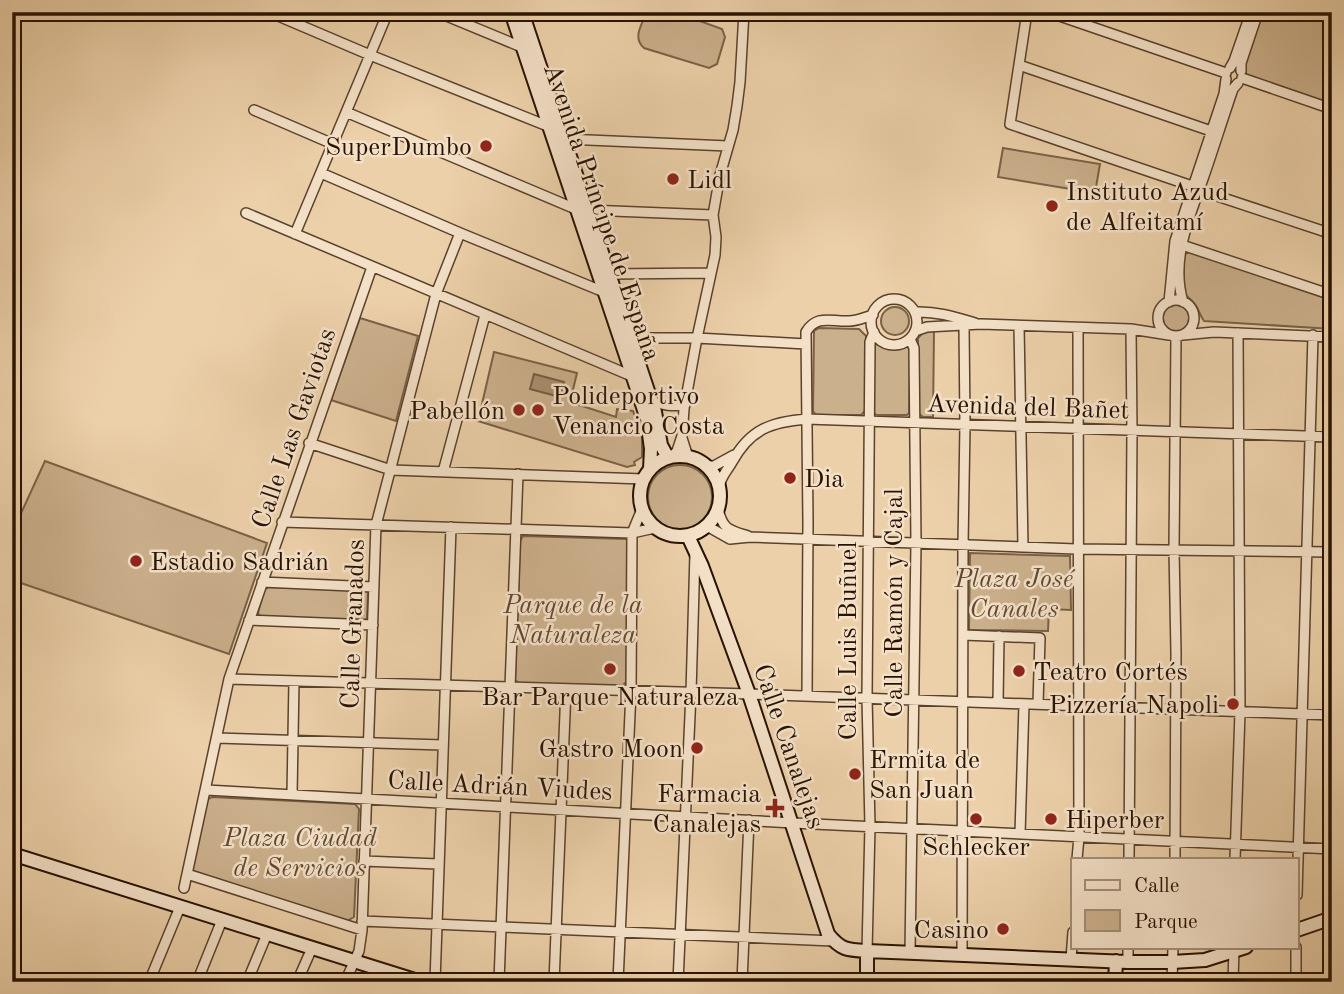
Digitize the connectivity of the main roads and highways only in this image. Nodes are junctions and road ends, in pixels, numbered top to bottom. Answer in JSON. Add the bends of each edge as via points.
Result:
{"nodes":[{"id":1,"x":512,"y":12,"type":"edge"},
{"id":2,"x":523,"y":12,"type":"edge"},
{"id":3,"x":583,"y":210,"type":"junction"},
{"id":4,"x":670,"y":458,"type":"junction"},
{"id":5,"x":647,"y":474,"type":"junction"},
{"id":6,"x":698,"y":531,"type":"junction"},
{"id":7,"x":702,"y":566,"type":"junction"},
{"id":8,"x":14,"y":858,"type":"edge"},
{"id":9,"x":1332,"y":918,"type":"edge"},
{"id":10,"x":1298,"y":930,"type":"edge"},
{"id":11,"x":1238,"y":948,"type":"edge"},
{"id":12,"x":867,"y":951,"type":"junction"},
{"id":13,"x":1122,"y":962,"type":"junction"},
{"id":14,"x":401,"y":979,"type":"edge"},
{"id":15,"x":422,"y":982,"type":"edge"},
{"id":16,"x":867,"y":982,"type":"edge"},
{"id":17,"x":1115,"y":982,"type":"edge"}],
"edges":[{"from":1,"to":3,"type":"main road","name":"Avenida Príncipe de España"},
{"from":2,"to":3,"type":"main road","name":"Avenida Príncipe de España"},
{"from":3,"to":4,"type":"main road","name":"Avenida Príncipe de España","via":[[652,401],[661,445]]},
{"from":3,"to":5,"type":"main road","name":"Avenida Príncipe de España","via":[[604,292],[650,429]]},
{"from":4,"to":5,"type":"main road"},
{"from":4,"to":6,"type":"main road","via":[[688,457],[706,466],[716,479],[718,509]]},
{"from":5,"to":6,"type":"main road","via":[[640,494],[642,509],[654,528],[676,536]]},
{"from":6,"to":7,"type":"main road","name":"Calle Canalejas"},
{"from":6,"to":7,"type":"main road","name":"Calle Canalejas","via":[[695,552]]},
{"from":7,"to":12,"type":"main road","name":"Calle Canalejas","via":[[828,934],[840,947]]},
{"from":8,"to":14,"type":"main road"},
{"from":9,"to":10,"type":"main road"},
{"from":11,"to":13,"type":"main road","via":[[1205,960]]},
{"from":12,"to":13,"type":"main road"},
{"from":12,"to":16,"type":"main road"},
{"from":13,"to":17,"type":"main road"},
{"from":14,"to":15,"type":"main road"}]}
